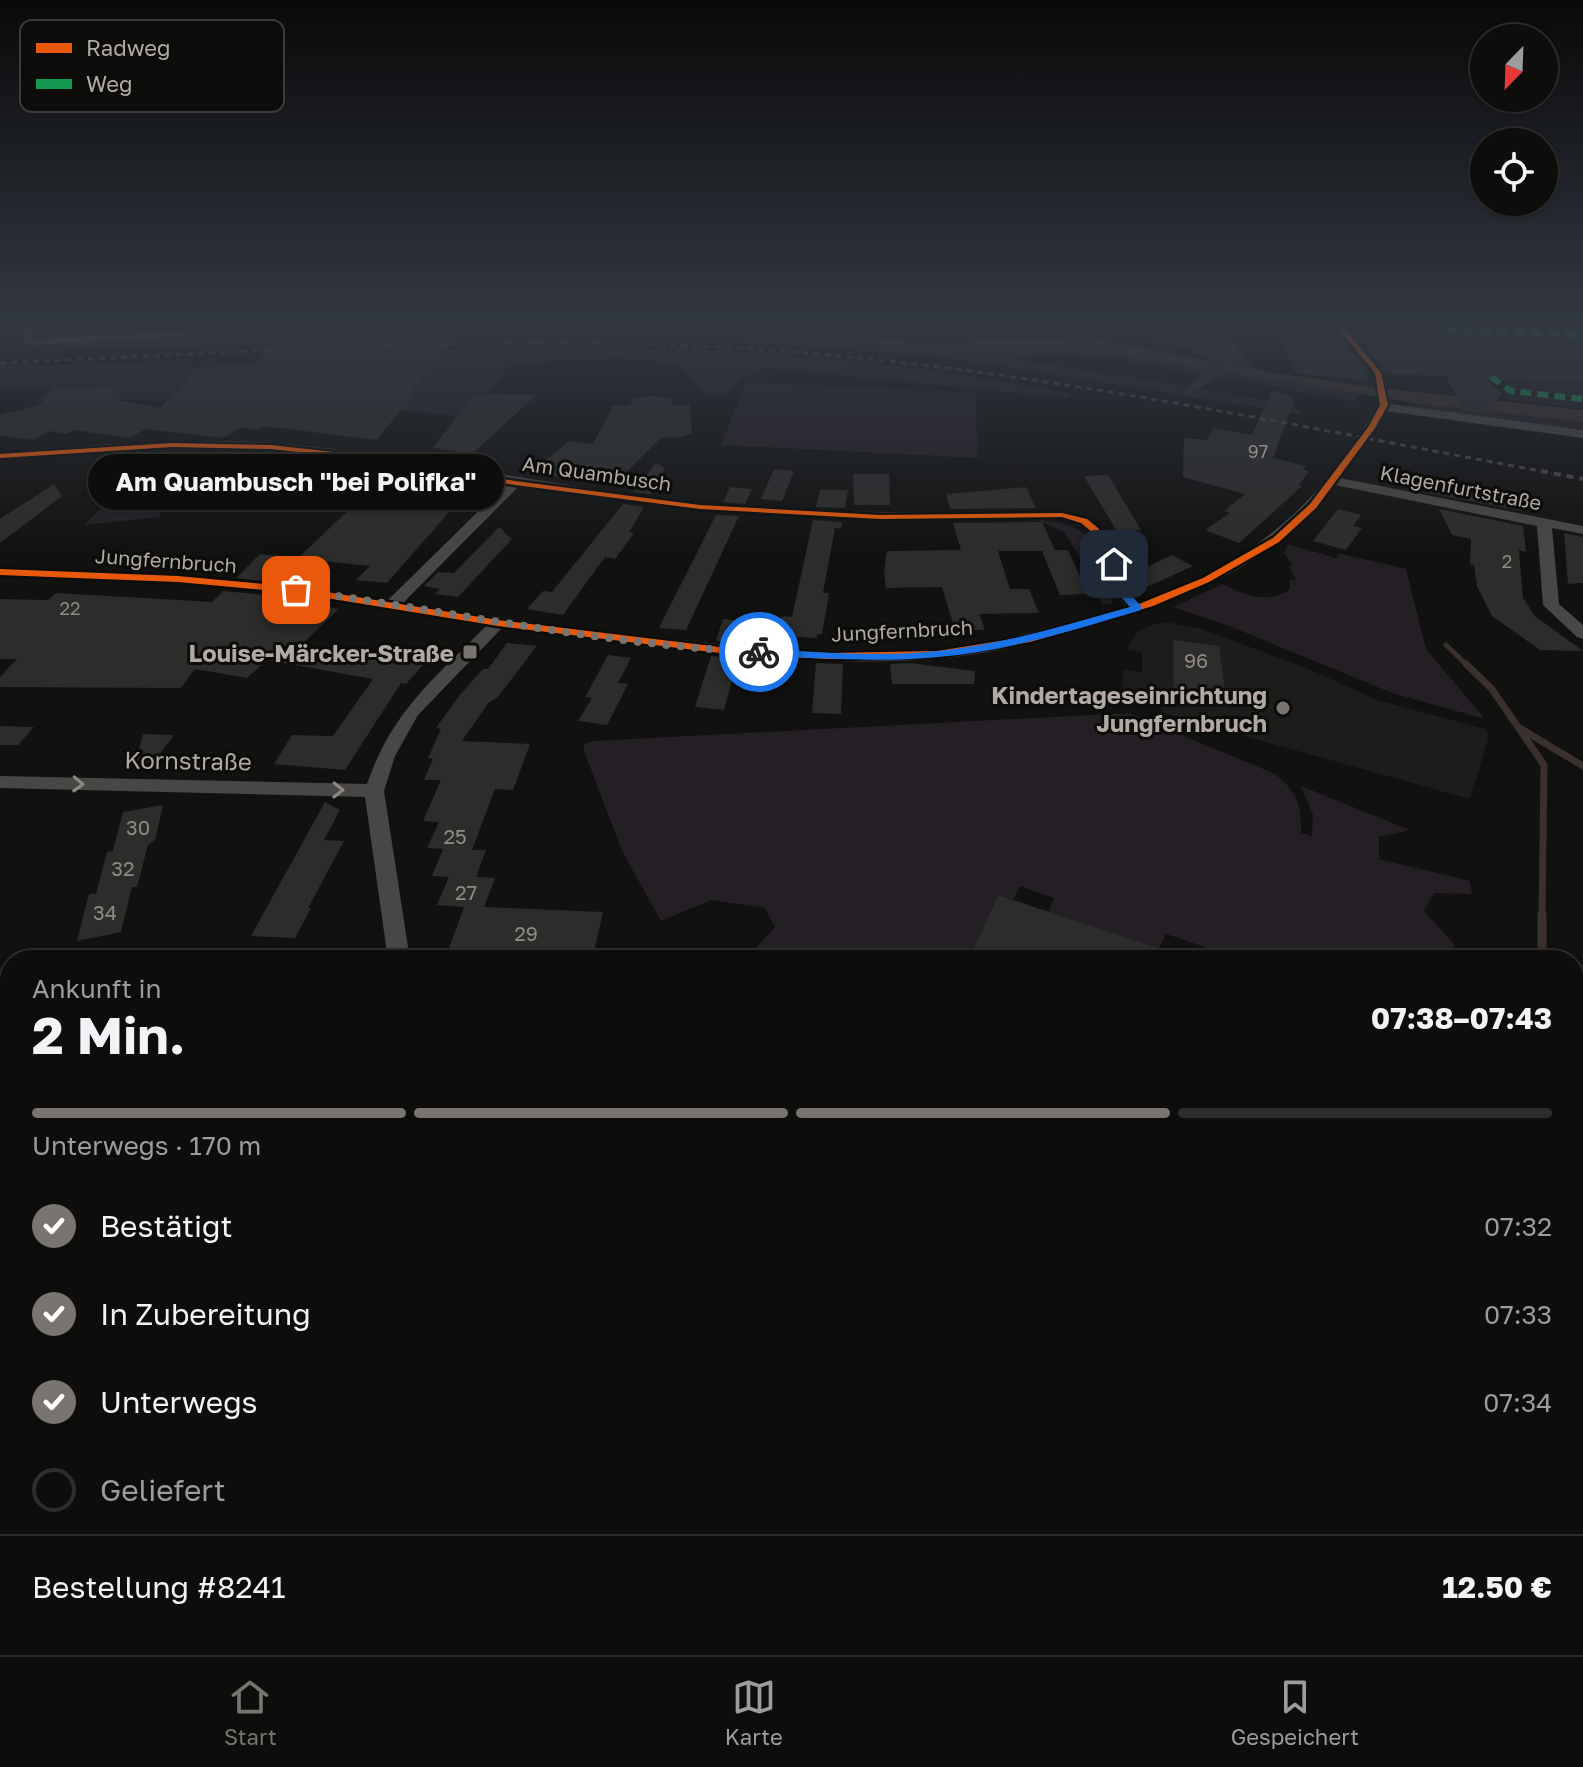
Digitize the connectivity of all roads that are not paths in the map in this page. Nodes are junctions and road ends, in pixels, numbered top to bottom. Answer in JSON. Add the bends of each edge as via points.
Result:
{"nodes":[{"id":1,"x":1383,"y":400,"type":"edge"},
{"id":2,"x":1384,"y":405,"type":"junction"},
{"id":3,"x":1583,"y":434,"type":"edge"},
{"id":4,"x":0,"y":456,"type":"edge"},
{"id":5,"x":1332,"y":480,"type":"junction"},
{"id":6,"x":515,"y":483,"type":"junction"},
{"id":7,"x":1544,"y":523,"type":"junction"},
{"id":8,"x":1583,"y":530,"type":"edge"},
{"id":9,"x":0,"y":572,"type":"edge"},
{"id":10,"x":394,"y":603,"type":"junction"},
{"id":11,"x":1137,"y":608,"type":"junction"},
{"id":12,"x":498,"y":623,"type":"junction"},
{"id":13,"x":1583,"y":634,"type":"edge"},
{"id":14,"x":0,"y":782,"type":"edge"},
{"id":15,"x":374,"y":791,"type":"junction"},
{"id":16,"x":398,"y":950,"type":"edge"}],
"edges":[{"from":1,"to":2,"type":"street"},
{"from":2,"to":3,"type":"street"},
{"from":2,"to":5,"type":"street","name":"Jungfernbruch"},
{"from":4,"to":6,"type":"street","name":"Am Quambusch","via":[[172,445],[271,447]]},
{"from":5,"to":7,"type":"street","name":"Klagenfurtstraße"},
{"from":5,"to":11,"type":"street","name":"Jungfernbruch","via":[[1276,540],[1206,580]]},
{"from":6,"to":10,"type":"street"},
{"from":6,"to":11,"type":"street","name":"Am Quambusch","via":[[795,514],[1076,518],[1102,538],[1118,588]]},
{"from":7,"to":8,"type":"street","name":"Klagenfurtstraße"},
{"from":7,"to":13,"type":"street","via":[[1551,605]]},
{"from":9,"to":10,"type":"street","name":"Jungfernbruch","via":[[178,579]]},
{"from":10,"to":12,"type":"street","name":"Jungfernbruch"},
{"from":11,"to":12,"type":"street","name":"Jungfernbruch","via":[[1027,640],[937,654],[728,651]]},
{"from":12,"to":15,"type":"street","via":[[411,712]]},
{"from":14,"to":15,"type":"street","name":"Kornstraße","one_way":true},
{"from":15,"to":16,"type":"street"}]}
